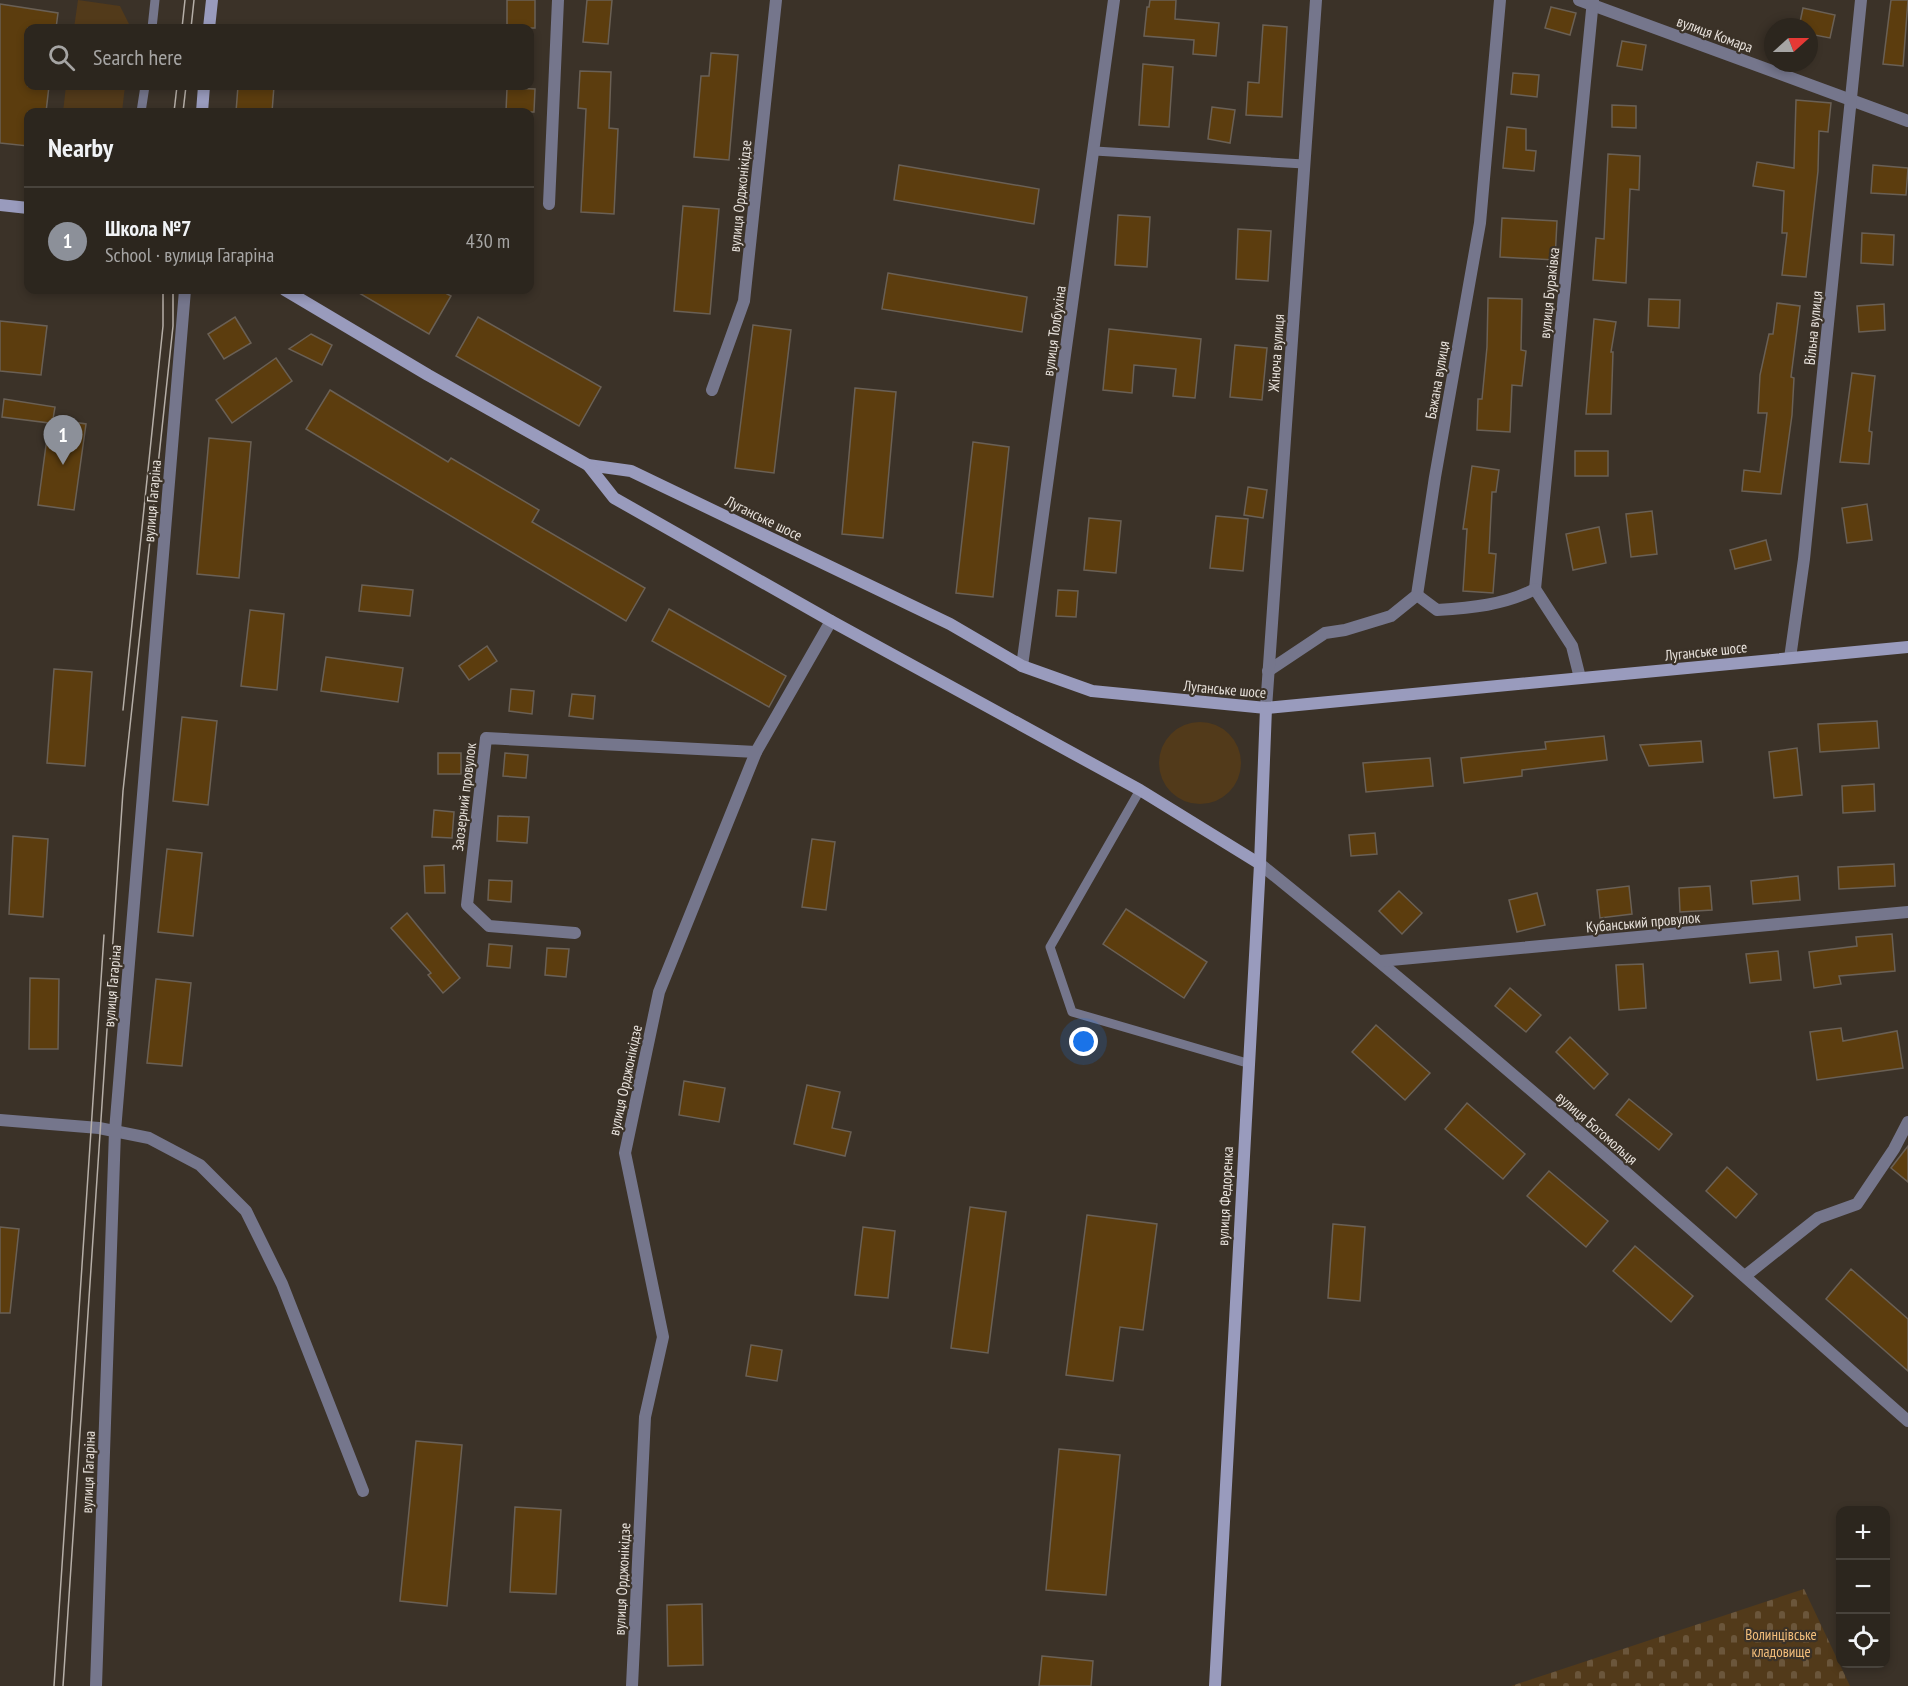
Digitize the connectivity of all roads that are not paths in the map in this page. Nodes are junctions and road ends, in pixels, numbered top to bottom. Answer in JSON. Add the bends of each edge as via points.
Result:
{"nodes":[{"id":1,"x":155,"y":0,"type":"edge"},
{"id":2,"x":212,"y":0,"type":"edge"},
{"id":3,"x":558,"y":0,"type":"edge"},
{"id":4,"x":776,"y":0,"type":"edge"},
{"id":5,"x":1114,"y":0,"type":"edge"},
{"id":6,"x":1316,"y":0,"type":"edge"},
{"id":7,"x":1500,"y":0,"type":"edge"},
{"id":8,"x":1579,"y":0,"type":"edge"},
{"id":9,"x":1861,"y":0,"type":"edge"},
{"id":10,"x":1593,"y":2,"type":"edge"},
{"id":11,"x":152,"y":24,"type":"edge"},
{"id":12,"x":209,"y":24,"type":"edge"},
{"id":13,"x":144,"y":90,"type":"edge"},
{"id":14,"x":204,"y":90,"type":"edge"},
{"id":15,"x":1851,"y":99,"type":"junction"},
{"id":16,"x":142,"y":108,"type":"edge"},
{"id":17,"x":202,"y":108,"type":"edge"},
{"id":18,"x":1908,"y":121,"type":"edge"},
{"id":19,"x":1095,"y":151,"type":"junction"},
{"id":20,"x":1304,"y":164,"type":"junction"},
{"id":21,"x":549,"y":204,"type":"dead end"},
{"id":22,"x":0,"y":205,"type":"edge"},
{"id":23,"x":24,"y":208,"type":"edge"},
{"id":24,"x":185,"y":294,"type":"edge"},
{"id":25,"x":292,"y":294,"type":"edge"},
{"id":26,"x":712,"y":390,"type":"dead end"},
{"id":27,"x":588,"y":465,"type":"junction"},
{"id":28,"x":1535,"y":589,"type":"junction"},
{"id":29,"x":1417,"y":595,"type":"junction"},
{"id":30,"x":831,"y":621,"type":"junction"},
{"id":31,"x":1908,"y":647,"type":"edge"},
{"id":32,"x":1790,"y":658,"type":"junction"},
{"id":33,"x":1022,"y":666,"type":"junction"},
{"id":34,"x":1268,"y":671,"type":"junction"},
{"id":35,"x":1580,"y":678,"type":"junction"},
{"id":36,"x":1266,"y":708,"type":"junction"},
{"id":37,"x":756,"y":752,"type":"junction"},
{"id":38,"x":1140,"y":790,"type":"junction"},
{"id":39,"x":1260,"y":864,"type":"junction"},
{"id":40,"x":1908,"y":912,"type":"edge"},
{"id":41,"x":575,"y":933,"type":"dead end"},
{"id":42,"x":1380,"y":961,"type":"junction"},
{"id":43,"x":1247,"y":1063,"type":"junction"},
{"id":44,"x":0,"y":1120,"type":"edge"},
{"id":45,"x":1908,"y":1122,"type":"edge"},
{"id":46,"x":115,"y":1131,"type":"junction"},
{"id":47,"x":1745,"y":1276,"type":"junction"},
{"id":48,"x":1908,"y":1421,"type":"edge"},
{"id":49,"x":363,"y":1491,"type":"dead end"},
{"id":50,"x":96,"y":1686,"type":"edge"},
{"id":51,"x":632,"y":1686,"type":"edge"},
{"id":52,"x":1215,"y":1686,"type":"edge"}],
"edges":[{"from":1,"to":11,"type":"lane"},
{"from":2,"to":12,"type":"main road"},
{"from":3,"to":21,"type":"street"},
{"from":4,"to":26,"type":"street","name":"вулиця Орджонікідзе","via":[[744,301]]},
{"from":5,"to":19,"type":"street","name":"вулиця Толбухіна"},
{"from":6,"to":20,"type":"street","name":"Жіноча вулиця"},
{"from":7,"to":29,"type":"street","name":"Бажана вулиця","via":[[1480,223]]},
{"from":8,"to":10,"type":"street","name":"вулиця Комара"},
{"from":9,"to":15,"type":"street","name":"Вільна вулиця"},
{"from":10,"to":15,"type":"street","name":"вулиця Комара"},
{"from":10,"to":28,"type":"street","name":"вулиця Бураківка"},
{"from":13,"to":16,"type":"lane"},
{"from":14,"to":17,"type":"main road"},
{"from":15,"to":18,"type":"street","name":"вулиця Комара"},
{"from":15,"to":32,"type":"street","name":"Вільна вулиця","via":[[1804,559]]},
{"from":19,"to":20,"type":"lane"},
{"from":19,"to":33,"type":"street","name":"вулиця Толбухіна"},
{"from":20,"to":34,"type":"street","name":"Жіноча вулиця"},
{"from":22,"to":23,"type":"main road"},
{"from":24,"to":46,"type":"street","name":"вулиця Гагаріна"},
{"from":25,"to":27,"type":"main road","name":"Луганське шосе"},
{"from":27,"to":30,"type":"main road","name":"Луганське шосе","via":[[614,498]]},
{"from":27,"to":33,"type":"main road","name":"Луганське шосе","via":[[631,471],[950,624]]},
{"from":28,"to":29,"type":"street","via":[[1517,599],[1437,610]]},
{"from":28,"to":35,"type":"street","via":[[1572,646]]},
{"from":29,"to":34,"type":"street","via":[[1391,616],[1325,633]]},
{"from":30,"to":37,"type":"street","name":"вулиця Орджонікідзе"},
{"from":30,"to":38,"type":"main road","name":"Луганське шосе"},
{"from":31,"to":32,"type":"main road","name":"Луганське шосе"},
{"from":32,"to":35,"type":"main road","name":"Луганське шосе"},
{"from":33,"to":36,"type":"main road","name":"Луганське шосе","via":[[1092,691]]},
{"from":34,"to":36,"type":"street","name":"Жіноча вулиця"},
{"from":35,"to":36,"type":"main road","name":"Луганське шосе"},
{"from":36,"to":39,"type":"main road","name":"вулиця Федоренка"},
{"from":37,"to":41,"type":"street","name":"Заозерний провулок","via":[[486,738],[466,905],[489,926]]},
{"from":37,"to":51,"type":"street","name":"вулиця Орджонікідзе","via":[[659,992],[625,1153],[663,1337],[645,1417]]},
{"from":38,"to":39,"type":"main road","name":"Луганське шосе"},
{"from":38,"to":43,"type":"lane","via":[[1050,947],[1072,1012]]},
{"from":39,"to":42,"type":"street","name":"вулиця Богомольця"},
{"from":39,"to":43,"type":"main road","name":"вулиця Федоренка"},
{"from":40,"to":42,"type":"street","name":"Кубанський провулок"},
{"from":42,"to":47,"type":"street","name":"вулиця Богомольця"},
{"from":43,"to":52,"type":"main road","name":"вулиця Федоренка"},
{"from":44,"to":46,"type":"street"},
{"from":45,"to":47,"type":"street","via":[[1857,1204],[1818,1218]]},
{"from":46,"to":49,"type":"street","via":[[149,1138],[200,1165],[246,1211],[282,1284]]},
{"from":46,"to":50,"type":"street","name":"вулиця Гагаріна"},
{"from":47,"to":48,"type":"street","name":"вулиця Богомольця"}]}
